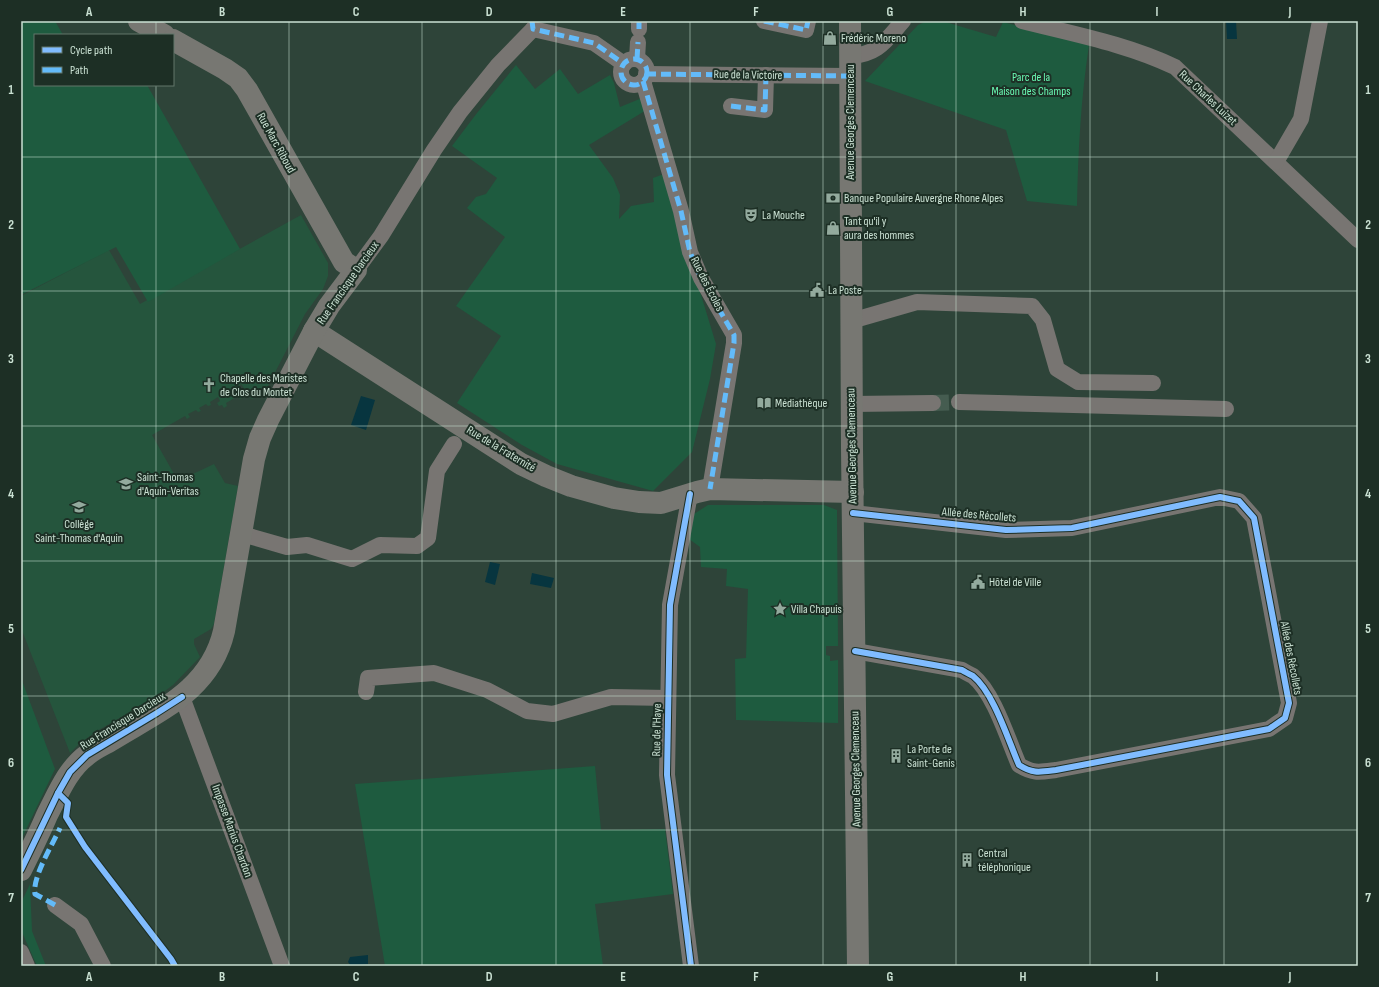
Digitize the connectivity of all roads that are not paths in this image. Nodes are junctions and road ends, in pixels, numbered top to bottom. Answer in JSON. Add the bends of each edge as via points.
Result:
{"nodes":[{"id":1,"x":139,"y":21,"type":"edge"},
{"id":2,"x":764,"y":21,"type":"edge"},
{"id":3,"x":808,"y":21,"type":"edge"},
{"id":4,"x":850,"y":21,"type":"edge"},
{"id":5,"x":903,"y":21,"type":"edge"},
{"id":6,"x":1022,"y":21,"type":"edge"},
{"id":7,"x":1320,"y":21,"type":"edge"},
{"id":8,"x":533,"y":25,"type":"edge"},
{"id":9,"x":639,"y":31,"type":"edge"},
{"id":10,"x":162,"y":34,"type":"edge"},
{"id":11,"x":174,"y":41,"type":"edge"},
{"id":12,"x":631,"y":62,"type":"junction"},
{"id":13,"x":850,"y":66,"type":"junction"},
{"id":14,"x":766,"y":75,"type":"junction"},
{"id":15,"x":645,"y":77,"type":"junction"},
{"id":16,"x":731,"y":106,"type":"dead end"},
{"id":17,"x":1276,"y":162,"type":"junction"},
{"id":18,"x":1358,"y":240,"type":"edge"},
{"id":19,"x":356,"y":270,"type":"junction"},
{"id":20,"x":851,"y":321,"type":"junction"},
{"id":21,"x":314,"y":331,"type":"junction"},
{"id":22,"x":1154,"y":383,"type":"dead end"},
{"id":23,"x":959,"y":402,"type":"tunnel mouth"},
{"id":24,"x":933,"y":403,"type":"tunnel mouth"},
{"id":25,"x":852,"y":404,"type":"junction"},
{"id":26,"x":1226,"y":409,"type":"dead end"},
{"id":27,"x":454,"y":444,"type":"dead end"},
{"id":28,"x":700,"y":492,"type":"junction"},
{"id":29,"x":853,"y":492,"type":"junction"},
{"id":30,"x":853,"y":513,"type":"junction"},
{"id":31,"x":242,"y":534,"type":"junction"},
{"id":32,"x":854,"y":651,"type":"junction"},
{"id":33,"x":366,"y":692,"type":"dead end"},
{"id":34,"x":182,"y":697,"type":"junction"},
{"id":35,"x":668,"y":698,"type":"junction"},
{"id":36,"x":21,"y":870,"type":"edge"},
{"id":37,"x":55,"y":905,"type":"dead end"},
{"id":38,"x":21,"y":952,"type":"edge"},
{"id":39,"x":27,"y":966,"type":"edge"},
{"id":40,"x":103,"y":966,"type":"edge"},
{"id":41,"x":282,"y":966,"type":"edge"},
{"id":42,"x":691,"y":966,"type":"edge"},
{"id":43,"x":858,"y":966,"type":"edge"}],
"edges":[{"from":1,"to":10,"type":"street"},
{"from":2,"to":3,"type":"street","via":[[806,30]]},
{"from":4,"to":13,"type":"street","name":"Avenue Georges Clemenceau"},
{"from":5,"to":13,"type":"street","name":"Rue de la Victoire","via":[[880,47],[861,55]]},
{"from":6,"to":17,"type":"street","name":"Rue Charles Luizet","via":[[1132,50],[1175,67]]},
{"from":7,"to":17,"type":"street","via":[[1302,119]]},
{"from":8,"to":12,"type":"street","via":[[594,43]]},
{"from":8,"to":19,"type":"street","name":"Rue Francisque Darcieux","via":[[460,112],[381,236]]},
{"from":9,"to":12,"type":"street"},
{"from":11,"to":19,"type":"street","name":"Rue Marc Riboud","via":[[238,78],[344,262]]},
{"from":12,"to":15,"type":"street","via":[[644,64]]},
{"from":12,"to":15,"type":"street","via":[[621,71],[622,78],[632,85]]},
{"from":13,"to":14,"type":"street","name":"Rue de la Victoire"},
{"from":13,"to":20,"type":"street","name":"Avenue Georges Clemenceau"},
{"from":14,"to":15,"type":"street","name":"Rue de la Victoire"},
{"from":14,"to":16,"type":"street","via":[[765,110]]},
{"from":15,"to":28,"type":"street","name":"Rue des Écoles","via":[[690,252],[701,278],[734,335]]},
{"from":17,"to":18,"type":"street","name":"Rue Charles Luizet"},
{"from":19,"to":21,"type":"street","name":"Rue Francisque Darcieux"},
{"from":20,"to":22,"type":"street","via":[[917,302],[1032,306],[1043,320],[1057,369],[1078,382]]},
{"from":20,"to":25,"type":"street","name":"Avenue Georges Clemenceau"},
{"from":21,"to":28,"type":"street","name":"Rue de la Fraternité","via":[[521,464],[546,476],[614,498],[648,503],[661,503]]},
{"from":21,"to":31,"type":"street","name":"Rue Francisque Darcieux","via":[[260,438],[254,459]]},
{"from":23,"to":26,"type":"street"},
{"from":24,"to":25,"type":"street"},
{"from":25,"to":29,"type":"street","name":"Avenue Georges Clemenceau"},
{"from":27,"to":31,"type":"street","via":[[437,471],[428,538],[417,546],[380,545],[352,560],[307,545],[287,547]]},
{"from":28,"to":29,"type":"street","name":"Rue de la Fraternité"},
{"from":28,"to":35,"type":"street","name":"Rue de l'Haye","via":[[670,605]]},
{"from":29,"to":30,"type":"street","name":"Avenue Georges Clemenceau"},
{"from":30,"to":32,"type":"street","name":"Avenue Georges Clemenceau"},
{"from":30,"to":32,"type":"street","name":"Allée des Récollets","via":[[1006,530],[1072,528],[1220,497],[1239,502],[1254,518],[1289,703],[1285,718],[1269,729],[1036,773],[1019,765],[993,704],[973,677],[962,670]]},
{"from":31,"to":34,"type":"street","name":"Rue Francisque Darcieux","via":[[219,648],[200,680]]},
{"from":32,"to":43,"type":"street","name":"Avenue Georges Clemenceau"},
{"from":33,"to":35,"type":"street","via":[[368,678],[434,673],[487,690],[527,711],[553,714],[611,697]]},
{"from":34,"to":36,"type":"street","name":"Rue Francisque Darcieux","via":[[87,755],[70,772]]},
{"from":34,"to":41,"type":"street","name":"Impasse Marius Chardon"},
{"from":35,"to":42,"type":"street","name":"Rue de l'Haye","via":[[667,774]]},
{"from":37,"to":40,"type":"street","via":[[81,924]]},
{"from":38,"to":39,"type":"street"}]}
